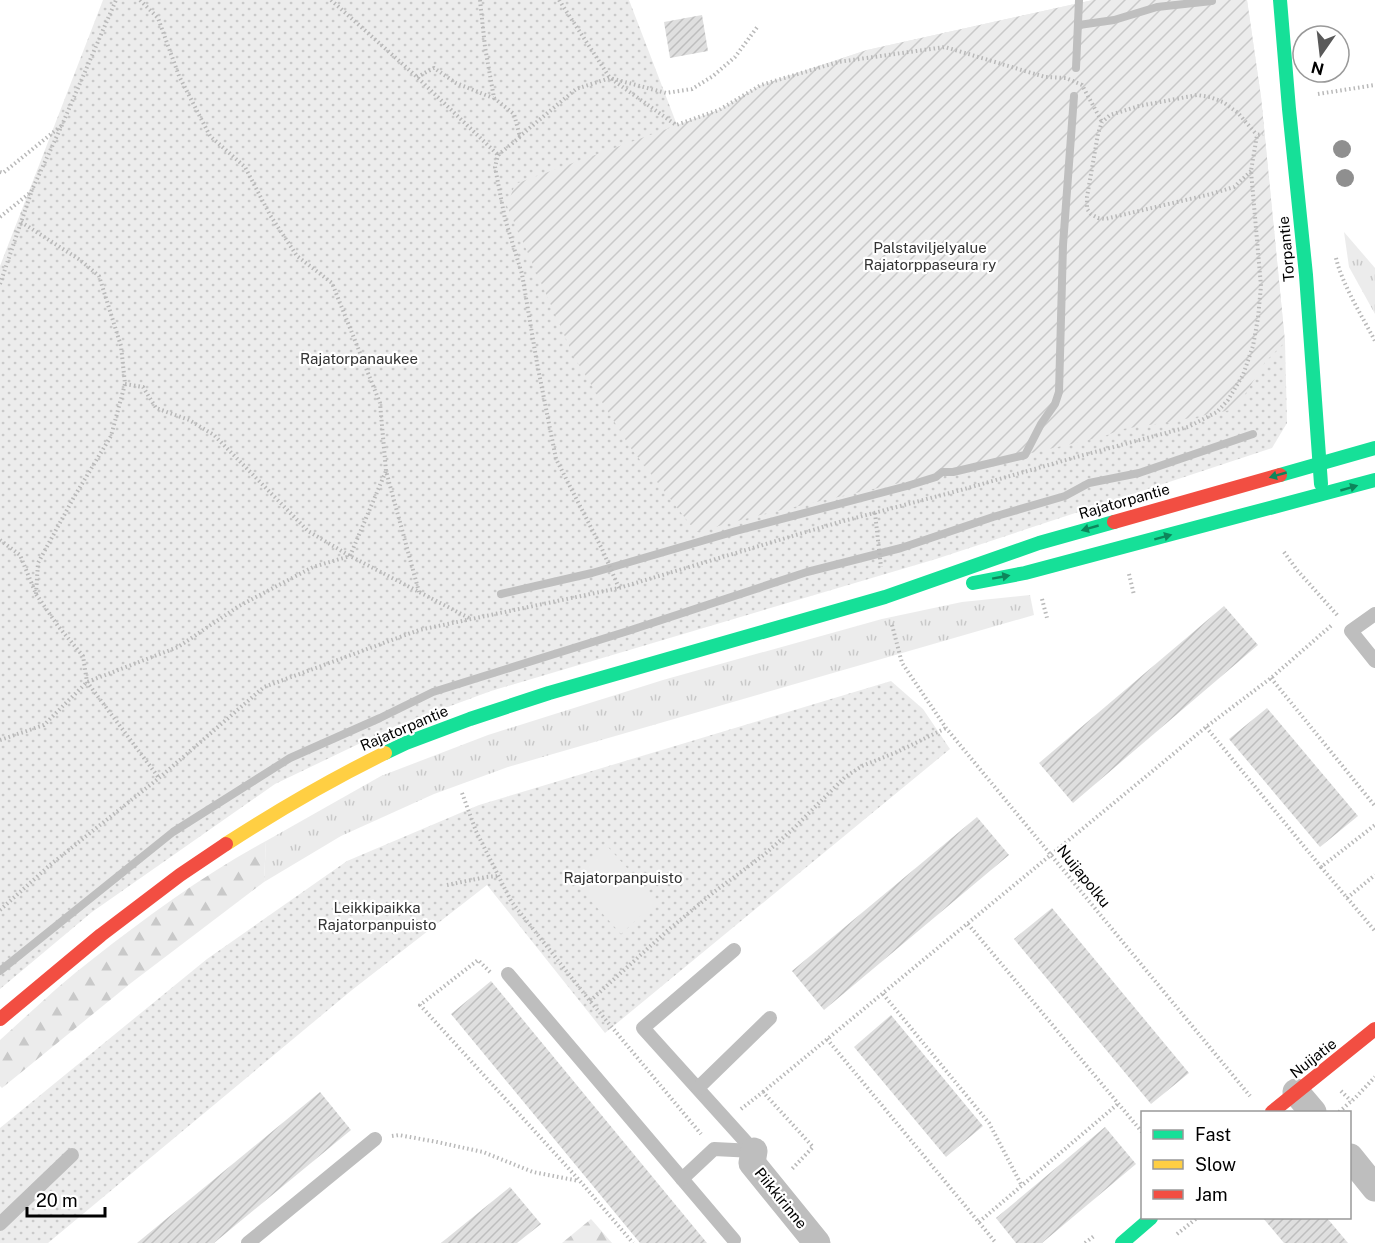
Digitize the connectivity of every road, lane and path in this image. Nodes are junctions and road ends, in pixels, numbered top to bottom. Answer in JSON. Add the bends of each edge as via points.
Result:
{"nodes":[{"id":1,"x":116,"y":0,"type":"edge"},
{"id":2,"x":140,"y":0,"type":"edge"},
{"id":3,"x":331,"y":0,"type":"edge"},
{"id":4,"x":480,"y":0,"type":"edge"},
{"id":5,"x":559,"y":0,"type":"edge"},
{"id":6,"x":1280,"y":0,"type":"edge"},
{"id":7,"x":758,"y":26,"type":"dead end"},
{"id":8,"x":417,"y":77,"type":"junction"},
{"id":9,"x":610,"y":78,"type":"junction"},
{"id":10,"x":1375,"y":85,"type":"edge"},
{"id":11,"x":1318,"y":94,"type":"dead end"},
{"id":12,"x":494,"y":98,"type":"junction"},
{"id":13,"x":1102,"y":122,"type":"junction"},
{"id":14,"x":62,"y":125,"type":"junction"},
{"id":15,"x":1292,"y":131,"type":"junction"},
{"id":16,"x":1257,"y":135,"type":"junction"},
{"id":17,"x":520,"y":137,"type":"junction"},
{"id":18,"x":498,"y":155,"type":"junction"},
{"id":19,"x":1251,"y":171,"type":"junction"},
{"id":20,"x":0,"y":172,"type":"edge"},
{"id":21,"x":31,"y":192,"type":"junction"},
{"id":22,"x":0,"y":217,"type":"edge"},
{"id":23,"x":21,"y":222,"type":"junction"},
{"id":24,"x":1335,"y":252,"type":"dead end"},
{"id":25,"x":0,"y":285,"type":"edge"},
{"id":26,"x":1375,"y":341,"type":"edge"},
{"id":27,"x":125,"y":384,"type":"junction"},
{"id":28,"x":1375,"y":448,"type":"edge"},
{"id":29,"x":1319,"y":464,"type":"junction"},
{"id":30,"x":386,"y":471,"type":"junction"},
{"id":31,"x":1375,"y":480,"type":"edge"},
{"id":32,"x":1323,"y":495,"type":"junction"},
{"id":33,"x":875,"y":513,"type":"junction"},
{"id":34,"x":0,"y":540,"type":"edge"},
{"id":35,"x":1284,"y":552,"type":"dead end"},
{"id":36,"x":350,"y":556,"type":"junction"},
{"id":37,"x":880,"y":561,"type":"dead end"},
{"id":38,"x":619,"y":588,"type":"junction"},
{"id":39,"x":419,"y":591,"type":"junction"},
{"id":40,"x":36,"y":594,"type":"junction"},
{"id":41,"x":885,"y":597,"type":"junction"},
{"id":42,"x":1375,"y":614,"type":"edge"},
{"id":43,"x":472,"y":619,"type":"junction"},
{"id":44,"x":1375,"y":661,"type":"edge"},
{"id":45,"x":1271,"y":678,"type":"junction"},
{"id":46,"x":87,"y":682,"type":"junction"},
{"id":47,"x":1206,"y":727,"type":"junction"},
{"id":48,"x":946,"y":728,"type":"junction"},
{"id":49,"x":0,"y":740,"type":"edge"},
{"id":50,"x":159,"y":778,"type":"junction"},
{"id":51,"x":462,"y":793,"type":"dead end"},
{"id":52,"x":1375,"y":807,"type":"edge"},
{"id":53,"x":1375,"y":825,"type":"edge"},
{"id":54,"x":1052,"y":855,"type":"junction"},
{"id":55,"x":1321,"y":867,"type":"junction"},
{"id":56,"x":1375,"y":875,"type":"edge"},
{"id":57,"x":499,"y":876,"type":"junction"},
{"id":58,"x":447,"y":885,"type":"dead end"},
{"id":59,"x":1347,"y":898,"type":"junction"},
{"id":60,"x":0,"y":910,"type":"edge"},
{"id":61,"x":968,"y":924,"type":"junction"},
{"id":62,"x":1375,"y":931,"type":"edge"},
{"id":63,"x":734,"y":950,"type":"dead end"},
{"id":64,"x":508,"y":974,"type":"joint"},
{"id":65,"x":883,"y":994,"type":"junction"},
{"id":66,"x":590,"y":1001,"type":"junction"},
{"id":67,"x":0,"y":1018,"type":"edge"},
{"id":68,"x":770,"y":1018,"type":"dead end"},
{"id":69,"x":1375,"y":1029,"type":"edge"},
{"id":70,"x":827,"y":1039,"type":"junction"},
{"id":71,"x":1375,"y":1077,"type":"edge"},
{"id":72,"x":698,"y":1088,"type":"junction"},
{"id":73,"x":763,"y":1092,"type":"dead end"},
{"id":74,"x":1254,"y":1101,"type":"dead end"},
{"id":75,"x":1305,"y":1102,"type":"edge"},
{"id":76,"x":1119,"y":1103,"type":"junction"},
{"id":77,"x":1278,"y":1111,"type":"edge"},
{"id":78,"x":1341,"y":1111,"type":"edge"},
{"id":79,"x":1141,"y":1130,"type":"edge"},
{"id":80,"x":375,"y":1139,"type":"joint"},
{"id":81,"x":714,"y":1149,"type":"junction"},
{"id":82,"x":754,"y":1150,"type":"junction"},
{"id":83,"x":72,"y":1155,"type":"dead end"},
{"id":84,"x":1351,"y":1157,"type":"edge"},
{"id":85,"x":682,"y":1179,"type":"junction"},
{"id":86,"x":580,"y":1181,"type":"junction"},
{"id":87,"x":1022,"y":1186,"type":"junction"},
{"id":88,"x":1375,"y":1188,"type":"edge"},
{"id":89,"x":1150,"y":1219,"type":"edge"},
{"id":90,"x":1196,"y":1219,"type":"edge"},
{"id":91,"x":979,"y":1222,"type":"junction"},
{"id":92,"x":0,"y":1224,"type":"edge"},
{"id":93,"x":1174,"y":1237,"type":"dead end"},
{"id":94,"x":734,"y":1240,"type":"dead end"},
{"id":95,"x":248,"y":1243,"type":"edge"},
{"id":96,"x":633,"y":1243,"type":"edge"},
{"id":97,"x":817,"y":1243,"type":"edge"},
{"id":98,"x":996,"y":1243,"type":"edge"},
{"id":99,"x":1122,"y":1243,"type":"edge"}],
"edges":[{"from":1,"to":14,"type":"path"},
{"from":2,"to":30,"type":"path","via":[[158,18],[179,76],[210,136],[245,167],[297,256],[332,283],[380,403]]},
{"from":3,"to":8,"type":"path"},
{"from":4,"to":12,"type":"path"},
{"from":5,"to":9,"type":"path"},
{"from":6,"to":15,"type":"main road","name":"Torpantie"},
{"from":7,"to":9,"type":"path","via":[[735,57],[692,89],[666,93]]},
{"from":8,"to":12,"type":"path","via":[[434,68],[456,83]]},
{"from":8,"to":18,"type":"path"},
{"from":9,"to":13,"type":"path","via":[[676,125],[719,110],[761,85],[838,62],[945,47],[1082,85]]},
{"from":9,"to":17,"type":"path","via":[[576,89]]},
{"from":10,"to":11,"type":"path"},
{"from":12,"to":17,"type":"path","via":[[514,114]]},
{"from":13,"to":16,"type":"path","via":[[1110,115],[1139,106],[1197,95],[1223,102]]},
{"from":13,"to":19,"type":"path","via":[[1087,197],[1087,209],[1098,218],[1234,187]]},
{"from":14,"to":20,"type":"path"},
{"from":14,"to":21,"type":"path"},
{"from":15,"to":16,"type":"path"},
{"from":15,"to":29,"type":"main road","name":"Torpantie"},
{"from":16,"to":19,"type":"path"},
{"from":17,"to":18,"type":"path"},
{"from":18,"to":38,"type":"path","via":[[497,178],[522,274],[556,459]]},
{"from":19,"to":33,"type":"path","via":[[1261,286],[1258,318],[1243,375],[1216,412],[1188,427]]},
{"from":21,"to":22,"type":"path"},
{"from":21,"to":23,"type":"path"},
{"from":23,"to":25,"type":"path"},
{"from":23,"to":27,"type":"path","via":[[99,276],[121,346]]},
{"from":24,"to":26,"type":"path","via":[[1338,267]]},
{"from":27,"to":36,"type":"path","via":[[143,387],[156,408],[189,420],[214,435],[308,531]]},
{"from":27,"to":40,"type":"path","via":[[111,436],[38,563]]},
{"from":28,"to":29,"type":"main road","name":"Rajatorpantie"},
{"from":29,"to":32,"type":"main road","name":"Torpantie"},
{"from":29,"to":41,"type":"main road","name":"Rajatorpantie","one_way":true,"via":[[1039,543]]},
{"from":30,"to":36,"type":"path"},
{"from":30,"to":39,"type":"path"},
{"from":32,"to":31,"type":"main road","name":"Rajatorpantie","one_way":true},
{"from":41,"to":32,"type":"main road","name":"Rajatorpantie","one_way":true,"via":[[1025,573]]},
{"from":33,"to":37,"type":"path"},
{"from":33,"to":38,"type":"path"},
{"from":34,"to":40,"type":"path","via":[[20,555]]},
{"from":35,"to":45,"type":"path","via":[[1340,618]]},
{"from":36,"to":39,"type":"path"},
{"from":36,"to":46,"type":"path","via":[[313,567],[239,606],[178,647]]},
{"from":38,"to":43,"type":"path"},
{"from":39,"to":43,"type":"path"},
{"from":40,"to":46,"type":"path","via":[[83,656]]},
{"from":41,"to":48,"type":"path","name":"Nuijapolku","via":[[902,663]]},
{"from":41,"to":67,"type":"main road","name":"Rajatorpantie","via":[[549,693],[417,739],[348,771],[180,875]]},
{"from":42,"to":44,"type":"lane","via":[[1351,631]]},
{"from":43,"to":50,"type":"path","via":[[419,630],[264,687]]},
{"from":45,"to":47,"type":"path"},
{"from":45,"to":52,"type":"path"},
{"from":46,"to":49,"type":"path","via":[[44,725]]},
{"from":46,"to":50,"type":"path"},
{"from":47,"to":54,"type":"path"},
{"from":47,"to":55,"type":"path"},
{"from":48,"to":54,"type":"path","name":"Nuijapolku"},
{"from":48,"to":66,"type":"path","via":[[845,777],[765,854],[675,924]]},
{"from":50,"to":60,"type":"path"},
{"from":51,"to":57,"type":"path"},
{"from":53,"to":55,"type":"path"},
{"from":54,"to":61,"type":"path"},
{"from":54,"to":74,"type":"path","name":"Nuijapolku"},
{"from":55,"to":59,"type":"path"},
{"from":56,"to":59,"type":"path"},
{"from":57,"to":58,"type":"path"},
{"from":57,"to":66,"type":"path","via":[[511,901]]},
{"from":59,"to":62,"type":"path"},
{"from":61,"to":65,"type":"path"},
{"from":61,"to":76,"type":"path"},
{"from":63,"to":72,"type":"lane","via":[[643,1028]]},
{"from":64,"to":85,"type":"lane"},
{"from":64,"to":86,"type":"path","via":[[495,978],[478,960],[420,1005]]},
{"from":65,"to":70,"type":"path"},
{"from":65,"to":87,"type":"path","via":[[989,1123]]},
{"from":66,"to":81,"type":"path"},
{"from":68,"to":72,"type":"lane"},
{"from":69,"to":75,"type":"main road","name":"Nuijatie"},
{"from":70,"to":73,"type":"path"},
{"from":70,"to":91,"type":"path"},
{"from":71,"to":78,"type":"path"},
{"from":72,"to":82,"type":"lane"},
{"from":75,"to":77,"type":"main road","name":"Nuijatie"},
{"from":76,"to":79,"type":"path"},
{"from":76,"to":87,"type":"path"},
{"from":80,"to":86,"type":"path","via":[[399,1135],[437,1142],[483,1152],[533,1172]]},
{"from":80,"to":95,"type":"lane"},
{"from":81,"to":82,"type":"lane"},
{"from":81,"to":85,"type":"lane"},
{"from":82,"to":97,"type":"street","name":"Piikkirinne","via":[[753,1163]]},
{"from":83,"to":92,"type":"lane"},
{"from":84,"to":88,"type":"street"},
{"from":85,"to":94,"type":"lane"},
{"from":86,"to":96,"type":"path"},
{"from":87,"to":91,"type":"path"},
{"from":89,"to":99,"type":"main road"},
{"from":90,"to":93,"type":"path"},
{"from":91,"to":98,"type":"path"}]}
